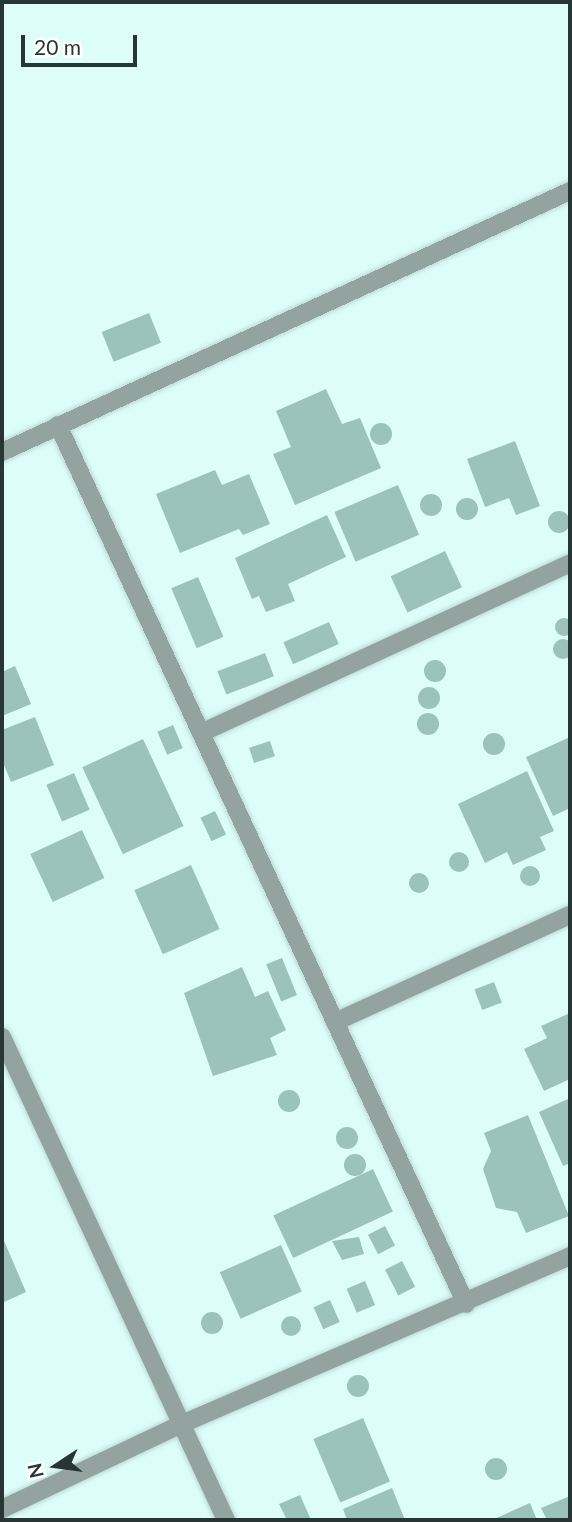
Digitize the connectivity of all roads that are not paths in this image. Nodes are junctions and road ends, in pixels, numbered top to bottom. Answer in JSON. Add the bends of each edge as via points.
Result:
{"nodes":[{"id":1,"x":570,"y":191,"type":"edge"},
{"id":2,"x":58,"y":425,"type":"junction"},
{"id":3,"x":2,"y":452,"type":"edge"},
{"id":4,"x":570,"y":563,"type":"edge"},
{"id":5,"x":201,"y":733,"type":"junction"},
{"id":6,"x":570,"y":915,"type":"edge"},
{"id":7,"x":335,"y":1022,"type":"junction"},
{"id":8,"x":2,"y":1037,"type":"edge"},
{"id":9,"x":570,"y":1256,"type":"edge"},
{"id":10,"x":466,"y":1304,"type":"junction"},
{"id":11,"x":182,"y":1424,"type":"junction"},
{"id":12,"x":2,"y":1509,"type":"edge"},
{"id":13,"x":226,"y":1520,"type":"edge"}],
"edges":[{"from":1,"to":2,"type":"street"},
{"from":2,"to":3,"type":"street"},
{"from":2,"to":5,"type":"street"},
{"from":4,"to":5,"type":"street"},
{"from":5,"to":7,"type":"street"},
{"from":6,"to":7,"type":"street"},
{"from":7,"to":10,"type":"street"},
{"from":8,"to":11,"type":"street"},
{"from":9,"to":10,"type":"street"},
{"from":10,"to":11,"type":"street"},
{"from":11,"to":12,"type":"street"},
{"from":11,"to":13,"type":"street"}]}
